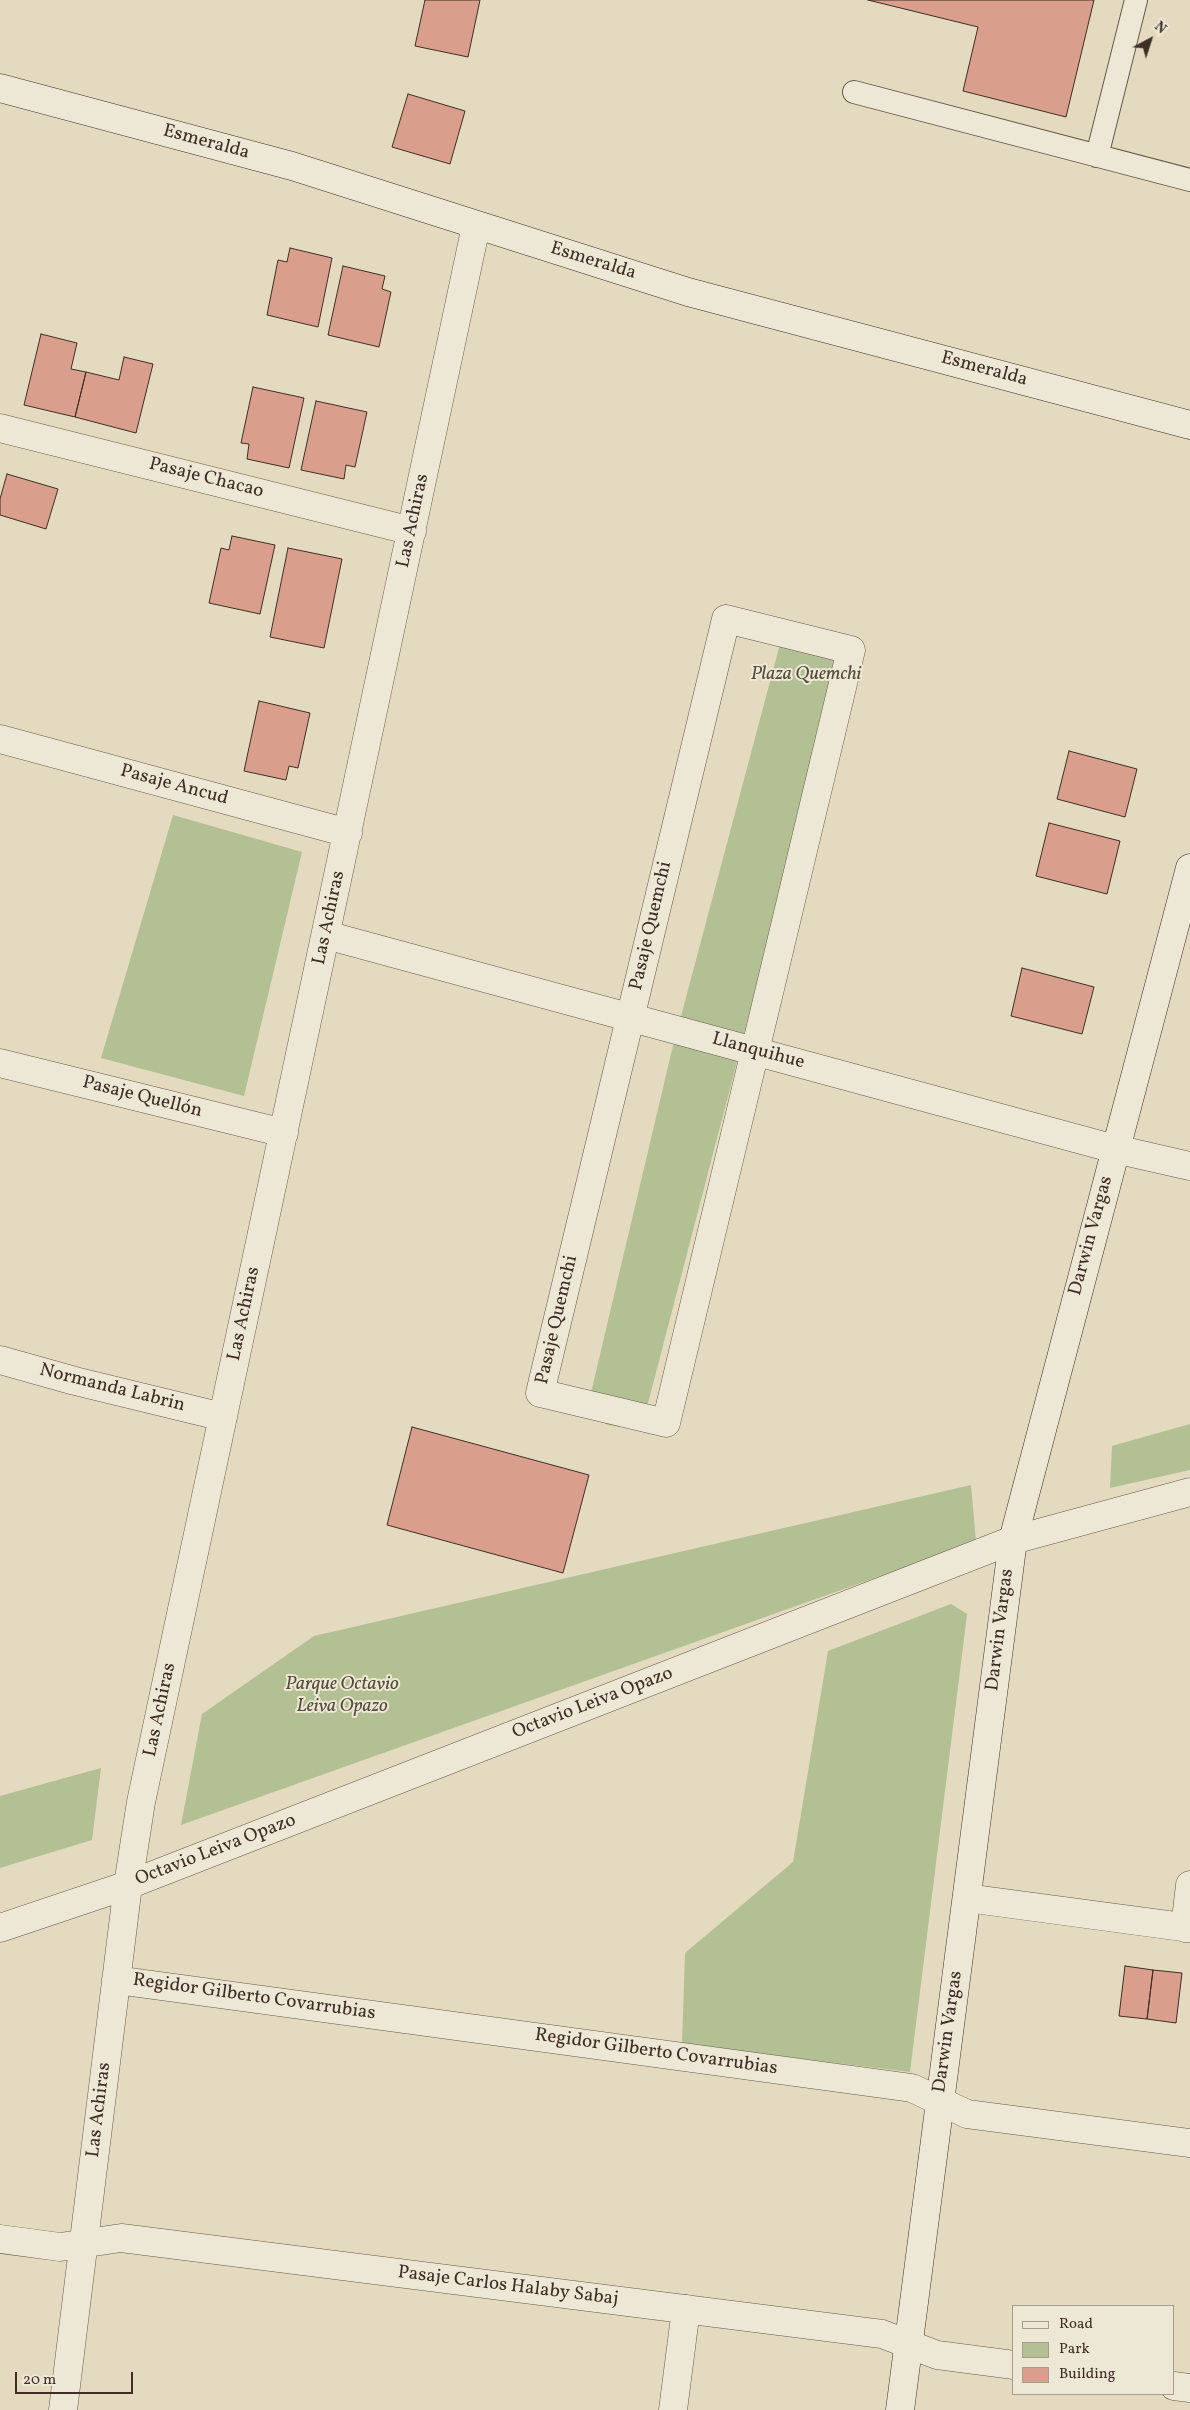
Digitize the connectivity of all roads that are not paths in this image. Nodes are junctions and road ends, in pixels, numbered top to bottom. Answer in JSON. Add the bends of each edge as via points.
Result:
{"nodes":[{"id":1,"x":1136,"y":0,"type":"edge"},
{"id":2,"x":0,"y":88,"type":"edge"},
{"id":3,"x":854,"y":92,"type":"dead end"},
{"id":4,"x":1097,"y":156,"type":"junction"},
{"id":5,"x":1188,"y":173,"type":"edge"},
{"id":6,"x":476,"y":226,"type":"junction"},
{"id":7,"x":1190,"y":426,"type":"edge"},
{"id":8,"x":0,"y":428,"type":"edge"},
{"id":9,"x":412,"y":531,"type":"junction"},
{"id":10,"x":0,"y":739,"type":"edge"},
{"id":11,"x":348,"y":833,"type":"junction"},
{"id":12,"x":1190,"y":868,"type":"edge"},
{"id":13,"x":326,"y":935,"type":"junction"},
{"id":14,"x":630,"y":1017,"type":"junction"},
{"id":15,"x":756,"y":1051,"type":"junction"},
{"id":16,"x":0,"y":1063,"type":"edge"},
{"id":17,"x":284,"y":1133,"type":"junction"},
{"id":18,"x":1115,"y":1149,"type":"junction"},
{"id":19,"x":1190,"y":1166,"type":"edge"},
{"id":20,"x":0,"y":1360,"type":"edge"},
{"id":21,"x":224,"y":1417,"type":"junction"},
{"id":22,"x":1190,"y":1492,"type":"edge"},
{"id":23,"x":1013,"y":1540,"type":"junction"},
{"id":24,"x":1190,"y":1885,"type":"edge"},
{"id":25,"x":128,"y":1886,"type":"junction"},
{"id":26,"x":967,"y":1898,"type":"junction"},
{"id":27,"x":0,"y":1928,"type":"edge"},
{"id":28,"x":1187,"y":1928,"type":"edge"},
{"id":29,"x":116,"y":1980,"type":"junction"},
{"id":30,"x":940,"y":2101,"type":"junction"},
{"id":31,"x":1190,"y":2143,"type":"edge"},
{"id":32,"x":0,"y":2239,"type":"edge"},
{"id":33,"x":84,"y":2243,"type":"junction"},
{"id":34,"x":686,"y":2309,"type":"junction"},
{"id":35,"x":909,"y":2344,"type":"junction"},
{"id":36,"x":1012,"y":2365,"type":"edge"},
{"id":37,"x":1175,"y":2386,"type":"edge"},
{"id":38,"x":1190,"y":2388,"type":"edge"},
{"id":39,"x":63,"y":2410,"type":"edge"},
{"id":40,"x":673,"y":2410,"type":"edge"},
{"id":41,"x":900,"y":2410,"type":"edge"}],
"edges":[{"from":1,"to":4,"type":"lane"},
{"from":2,"to":6,"type":"street","name":"Esmeralda","via":[[292,166]]},
{"from":3,"to":4,"type":"lane"},
{"from":4,"to":5,"type":"lane"},
{"from":6,"to":7,"type":"street","name":"Esmeralda","via":[[688,292]]},
{"from":6,"to":9,"type":"street","name":"Las Achiras"},
{"from":8,"to":9,"type":"street","name":"Pasaje Chacao"},
{"from":9,"to":11,"type":"street","name":"Las Achiras"},
{"from":10,"to":11,"type":"street","name":"Pasaje Ancud"},
{"from":11,"to":13,"type":"street","name":"Las Achiras"},
{"from":12,"to":18,"type":"street","name":"Darwin Vargas"},
{"from":13,"to":14,"type":"street","name":"Llanquihue"},
{"from":13,"to":17,"type":"street","name":"Las Achiras"},
{"from":14,"to":15,"type":"street","name":"Llanquihue"},
{"from":14,"to":15,"type":"street","name":"Pasaje Quemchi","via":[[540,1393],[666,1423]]},
{"from":14,"to":15,"type":"street","name":"Pasaje Quemchi","via":[[726,619],[851,650]]},
{"from":15,"to":18,"type":"street","name":"Llanquihue"},
{"from":16,"to":17,"type":"street","name":"Pasaje Quellón"},
{"from":17,"to":21,"type":"street","name":"Las Achiras"},
{"from":18,"to":19,"type":"street","name":"Llanquihue"},
{"from":18,"to":23,"type":"street","name":"Darwin Vargas"},
{"from":20,"to":21,"type":"street","name":"Normanda Labrin"},
{"from":21,"to":25,"type":"street","name":"Las Achiras","via":[[141,1802]]},
{"from":22,"to":23,"type":"street","name":"Octavio Leiva Opazo"},
{"from":23,"to":25,"type":"street","name":"Octavio Leiva Opazo"},
{"from":23,"to":26,"type":"street","name":"Darwin Vargas"},
{"from":24,"to":28,"type":"street"},
{"from":25,"to":27,"type":"street","name":"Octavio Leiva Opazo"},
{"from":25,"to":29,"type":"street","name":"Las Achiras"},
{"from":26,"to":28,"type":"street"},
{"from":26,"to":30,"type":"street","name":"Darwin Vargas"},
{"from":29,"to":30,"type":"street","name":"Regidor Gilberto Covarrubias","via":[[912,2088]]},
{"from":29,"to":33,"type":"street","name":"Las Achiras"},
{"from":30,"to":31,"type":"street","name":"Regidor Gilberto Covarrubias","via":[[967,2114]]},
{"from":30,"to":35,"type":"street","name":"Darwin Vargas"},
{"from":32,"to":33,"type":"street","name":"Pasaje Carlos Halaby Sabaj","via":[[60,2247]]},
{"from":33,"to":34,"type":"street","name":"Pasaje Carlos Halaby Sabaj","via":[[121,2238]]},
{"from":33,"to":39,"type":"street","name":"Las Achiras"},
{"from":34,"to":35,"type":"street","name":"Pasaje Carlos Halaby Sabaj","via":[[882,2334]]},
{"from":34,"to":40,"type":"street"},
{"from":35,"to":36,"type":"street","name":"Pasaje Carlos Halaby Sabaj","via":[[937,2355]]},
{"from":35,"to":41,"type":"street","name":"Darwin Vargas"},
{"from":37,"to":38,"type":"street"}]}
